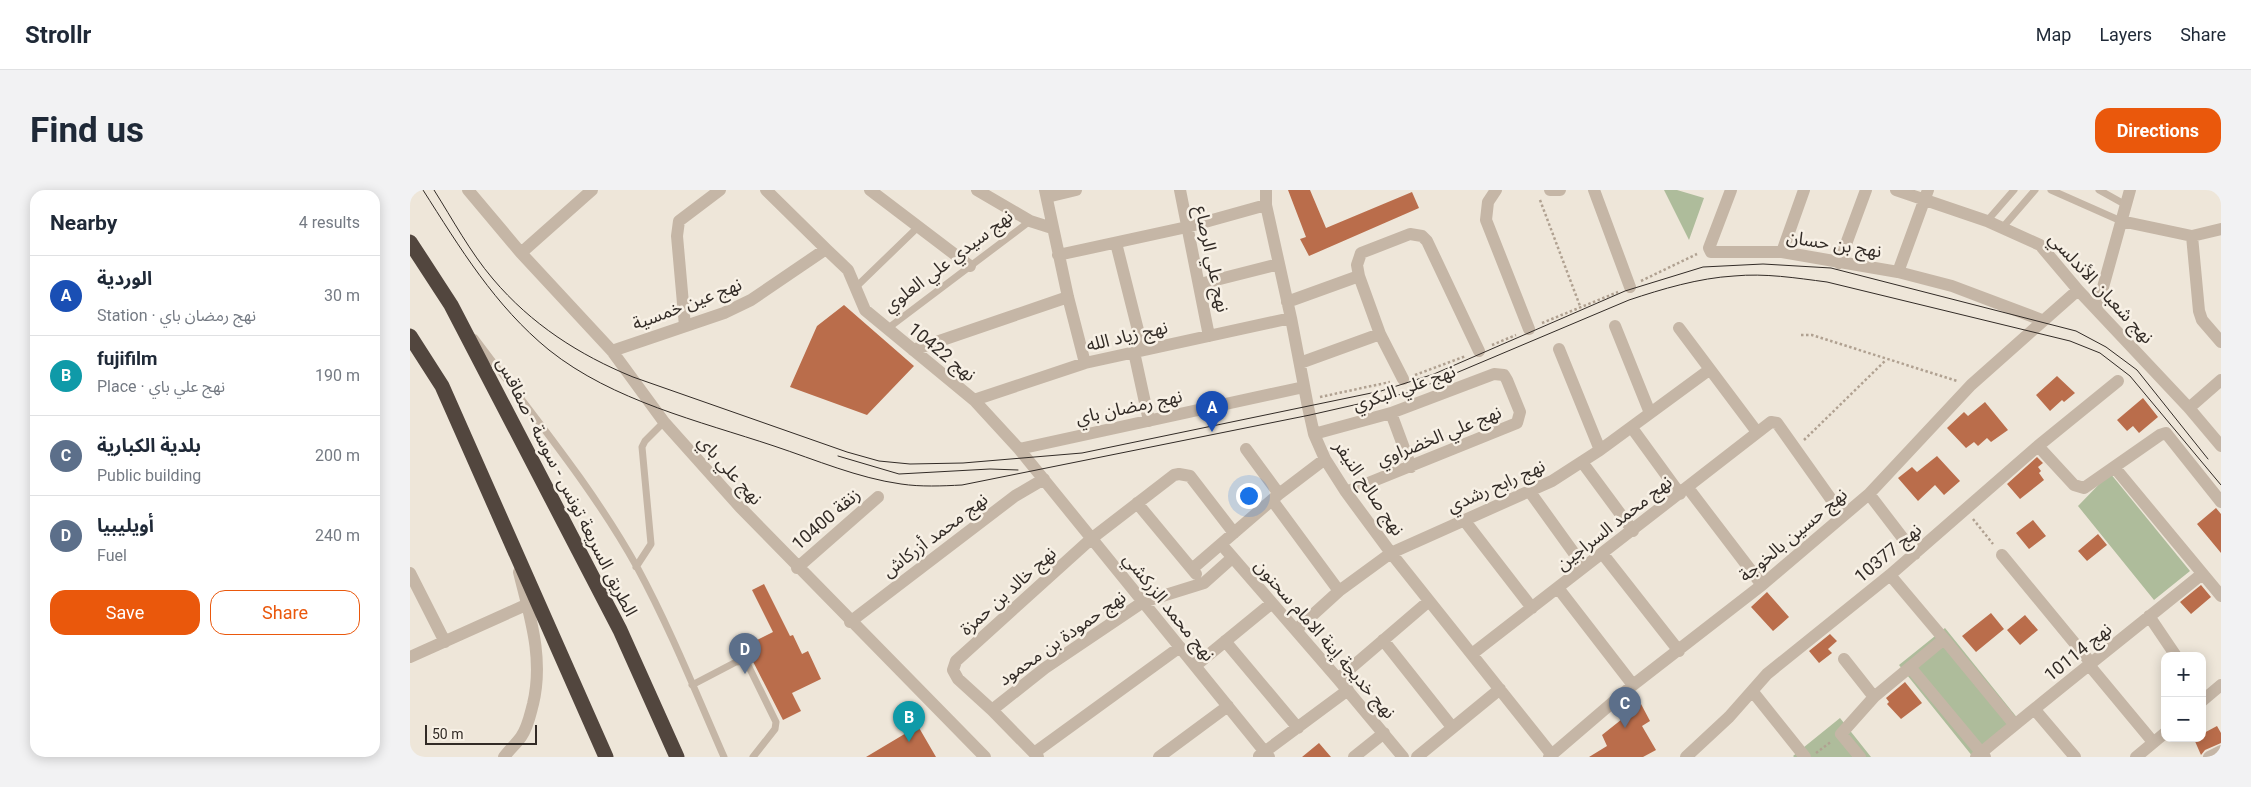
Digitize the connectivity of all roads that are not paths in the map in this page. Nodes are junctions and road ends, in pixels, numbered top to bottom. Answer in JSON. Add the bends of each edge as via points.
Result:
{"nodes":[{"id":1,"x":468,"y":190,"type":"edge"},
{"id":2,"x":592,"y":190,"type":"edge"},
{"id":3,"x":720,"y":190,"type":"edge"},
{"id":4,"x":766,"y":190,"type":"edge"},
{"id":5,"x":870,"y":190,"type":"edge"},
{"id":6,"x":977,"y":190,"type":"edge"},
{"id":7,"x":1076,"y":190,"type":"edge"},
{"id":8,"x":1180,"y":190,"type":"edge"},
{"id":9,"x":1266,"y":190,"type":"edge"},
{"id":10,"x":1496,"y":190,"type":"edge"},
{"id":11,"x":1594,"y":190,"type":"edge"},
{"id":12,"x":1731,"y":190,"type":"edge"},
{"id":13,"x":1804,"y":190,"type":"edge"},
{"id":14,"x":1866,"y":190,"type":"edge"},
{"id":15,"x":1896,"y":190,"type":"edge"},
{"id":16,"x":2014,"y":190,"type":"edge"},
{"id":17,"x":2035,"y":190,"type":"edge"},
{"id":18,"x":2051,"y":190,"type":"edge"},
{"id":19,"x":2099,"y":190,"type":"edge"},
{"id":20,"x":2130,"y":190,"type":"edge"},
{"id":21,"x":1046,"y":194,"type":"edge"},
{"id":22,"x":1926,"y":195,"type":"edge"},
{"id":23,"x":1266,"y":204,"type":"junction"},
{"id":24,"x":2126,"y":205,"type":"junction"},
{"id":25,"x":1030,"y":221,"type":"junction"},
{"id":26,"x":1987,"y":221,"type":"junction"},
{"id":27,"x":2121,"y":221,"type":"junction"},
{"id":28,"x":2144,"y":225,"type":"junction"},
{"id":29,"x":918,"y":227,"type":"junction"},
{"id":30,"x":1186,"y":227,"type":"junction"},
{"id":31,"x":2003,"y":227,"type":"junction"},
{"id":32,"x":1052,"y":228,"type":"junction"},
{"id":33,"x":2221,"y":229,"type":"edge"},
{"id":34,"x":2192,"y":236,"type":"junction"},
{"id":35,"x":410,"y":242,"type":"edge"},
{"id":36,"x":1116,"y":243,"type":"junction"},
{"id":37,"x":826,"y":249,"type":"junction"},
{"id":38,"x":1782,"y":252,"type":"junction"},
{"id":39,"x":521,"y":253,"type":"junction"},
{"id":40,"x":1058,"y":255,"type":"junction"},
{"id":41,"x":1839,"y":263,"type":"junction"},
{"id":42,"x":1278,"y":264,"type":"junction"},
{"id":43,"x":970,"y":266,"type":"junction"},
{"id":44,"x":1898,"y":272,"type":"junction"},
{"id":45,"x":1359,"y":276,"type":"junction"},
{"id":46,"x":1200,"y":284,"type":"junction"},
{"id":47,"x":1630,"y":286,"type":"road end"},
{"id":48,"x":855,"y":288,"type":"junction"},
{"id":49,"x":2078,"y":290,"type":"junction"},
{"id":50,"x":1068,"y":297,"type":"junction"},
{"id":51,"x":1287,"y":302,"type":"junction"},
{"id":52,"x":451,"y":305,"type":"junction"},
{"id":53,"x":2097,"y":308,"type":"junction"},
{"id":54,"x":1291,"y":318,"type":"junction"},
{"id":55,"x":2042,"y":320,"type":"junction"},
{"id":56,"x":685,"y":326,"type":"junction"},
{"id":57,"x":1615,"y":326,"type":"dead end"},
{"id":58,"x":1679,"y":328,"type":"dead end"},
{"id":59,"x":887,"y":329,"type":"junction"},
{"id":60,"x":1529,"y":330,"type":"road end"},
{"id":61,"x":1380,"y":334,"type":"junction"},
{"id":62,"x":410,"y":336,"type":"edge"},
{"id":63,"x":1209,"y":336,"type":"junction"},
{"id":64,"x":2221,"y":342,"type":"edge"},
{"id":65,"x":1559,"y":348,"type":"dead end"},
{"id":66,"x":913,"y":350,"type":"junction"},
{"id":67,"x":612,"y":351,"type":"junction"},
{"id":68,"x":1139,"y":351,"type":"junction"},
{"id":69,"x":1478,"y":351,"type":"road end"},
{"id":70,"x":1085,"y":363,"type":"junction"},
{"id":71,"x":1300,"y":363,"type":"junction"},
{"id":72,"x":1709,"y":370,"type":"junction"},
{"id":73,"x":1403,"y":379,"type":"road end"},
{"id":74,"x":2221,"y":380,"type":"edge"},
{"id":75,"x":2118,"y":381,"type":"dead end"},
{"id":76,"x":1305,"y":393,"type":"junction"},
{"id":77,"x":974,"y":400,"type":"junction"},
{"id":78,"x":2189,"y":408,"type":"junction"},
{"id":79,"x":1392,"y":413,"type":"junction"},
{"id":80,"x":1650,"y":413,"type":"junction"},
{"id":81,"x":1149,"y":421,"type":"junction"},
{"id":82,"x":664,"y":422,"type":"junction"},
{"id":83,"x":1517,"y":423,"type":"joint"},
{"id":84,"x":1632,"y":428,"type":"junction"},
{"id":85,"x":1757,"y":432,"type":"junction"},
{"id":86,"x":1314,"y":434,"type":"junction"},
{"id":87,"x":2038,"y":446,"type":"junction"},
{"id":88,"x":2221,"y":446,"type":"edge"},
{"id":89,"x":1019,"y":449,"type":"junction"},
{"id":90,"x":1246,"y":449,"type":"dead end"},
{"id":91,"x":1600,"y":450,"type":"junction"},
{"id":92,"x":1325,"y":459,"type":"junction"},
{"id":93,"x":1582,"y":462,"type":"junction"},
{"id":94,"x":1411,"y":467,"type":"junction"},
{"id":95,"x":2115,"y":468,"type":"junction"},
{"id":96,"x":1044,"y":479,"type":"junction"},
{"id":97,"x":1684,"y":491,"type":"junction"},
{"id":98,"x":1346,"y":492,"type":"junction"},
{"id":99,"x":1530,"y":492,"type":"junction"},
{"id":100,"x":1869,"y":494,"type":"junction"},
{"id":101,"x":878,"y":497,"type":"dead end"},
{"id":102,"x":1276,"y":497,"type":"junction"},
{"id":103,"x":1137,"y":502,"type":"junction"},
{"id":104,"x":2221,"y":502,"type":"edge"},
{"id":105,"x":1843,"y":516,"type":"junction"},
{"id":106,"x":1464,"y":520,"type":"junction"},
{"id":107,"x":1633,"y":530,"type":"junction"},
{"id":108,"x":1234,"y":533,"type":"junction"},
{"id":109,"x":1091,"y":539,"type":"junction"},
{"id":110,"x":512,"y":543,"type":"junction"},
{"id":111,"x":1221,"y":544,"type":"junction"},
{"id":112,"x":1391,"y":553,"type":"junction"},
{"id":113,"x":1602,"y":553,"type":"junction"},
{"id":114,"x":1915,"y":554,"type":"junction"},
{"id":115,"x":2002,"y":555,"type":"road end"},
{"id":116,"x":1232,"y":558,"type":"junction"},
{"id":117,"x":636,"y":567,"type":"junction"},
{"id":118,"x":1584,"y":567,"type":"junction"},
{"id":119,"x":797,"y":568,"type":"junction"},
{"id":120,"x":1192,"y":569,"type":"junction"},
{"id":121,"x":410,"y":573,"type":"edge"},
{"id":122,"x":2202,"y":574,"type":"junction"},
{"id":123,"x":1890,"y":575,"type":"junction"},
{"id":124,"x":1204,"y":583,"type":"junction"},
{"id":125,"x":1762,"y":585,"type":"junction"},
{"id":126,"x":1558,"y":588,"type":"junction"},
{"id":127,"x":1339,"y":590,"type":"junction"},
{"id":128,"x":2221,"y":596,"type":"edge"},
{"id":129,"x":1429,"y":601,"type":"junction"},
{"id":130,"x":1143,"y":602,"type":"junction"},
{"id":131,"x":528,"y":604,"type":"junction"},
{"id":132,"x":1272,"y":604,"type":"junction"},
{"id":133,"x":1532,"y":608,"type":"junction"},
{"id":134,"x":2149,"y":616,"type":"junction"},
{"id":135,"x":850,"y":622,"type":"junction"},
{"id":136,"x":1296,"y":630,"type":"junction"},
{"id":137,"x":1944,"y":639,"type":"junction"},
{"id":138,"x":1383,"y":640,"type":"junction"},
{"id":139,"x":1225,"y":641,"type":"junction"},
{"id":140,"x":444,"y":642,"type":"junction"},
{"id":141,"x":1180,"y":647,"type":"junction"},
{"id":142,"x":1679,"y":651,"type":"junction"},
{"id":143,"x":2173,"y":652,"type":"edge"},
{"id":144,"x":1472,"y":654,"type":"junction"},
{"id":145,"x":410,"y":657,"type":"edge"},
{"id":146,"x":1844,"y":659,"type":"dead end"},
{"id":147,"x":2090,"y":664,"type":"junction"},
{"id":148,"x":1195,"y":666,"type":"junction"},
{"id":149,"x":1910,"y":667,"type":"junction"},
{"id":150,"x":1338,"y":679,"type":"junction"},
{"id":151,"x":692,"y":685,"type":"junction"},
{"id":152,"x":1633,"y":685,"type":"junction"},
{"id":153,"x":2221,"y":685,"type":"edge"},
{"id":154,"x":1500,"y":689,"type":"junction"},
{"id":155,"x":1348,"y":690,"type":"junction"},
{"id":156,"x":1753,"y":692,"type":"junction"},
{"id":157,"x":1874,"y":697,"type":"junction"},
{"id":158,"x":2204,"y":697,"type":"edge"},
{"id":159,"x":1228,"y":706,"type":"junction"},
{"id":160,"x":992,"y":710,"type":"junction"},
{"id":161,"x":2034,"y":710,"type":"junction"},
{"id":162,"x":2014,"y":724,"type":"junction"},
{"id":163,"x":1452,"y":727,"type":"junction"},
{"id":164,"x":1298,"y":728,"type":"junction"},
{"id":165,"x":1384,"y":733,"type":"junction"},
{"id":166,"x":2161,"y":736,"type":"edge"},
{"id":167,"x":2153,"y":742,"type":"junction"},
{"id":168,"x":2221,"y":751,"type":"edge"},
{"id":169,"x":1036,"y":755,"type":"edge"},
{"id":170,"x":1264,"y":755,"type":"edge"},
{"id":171,"x":1981,"y":755,"type":"edge"},
{"id":172,"x":1551,"y":756,"type":"edge"},
{"id":173,"x":504,"y":757,"type":"edge"},
{"id":174,"x":606,"y":757,"type":"edge"},
{"id":175,"x":677,"y":757,"type":"edge"},
{"id":176,"x":724,"y":757,"type":"edge"},
{"id":177,"x":753,"y":757,"type":"edge"},
{"id":178,"x":985,"y":757,"type":"edge"},
{"id":179,"x":1158,"y":757,"type":"edge"},
{"id":180,"x":1354,"y":757,"type":"edge"},
{"id":181,"x":1403,"y":757,"type":"edge"},
{"id":182,"x":1416,"y":757,"type":"edge"},
{"id":183,"x":1686,"y":757,"type":"edge"},
{"id":184,"x":1805,"y":757,"type":"edge"},
{"id":185,"x":1860,"y":757,"type":"edge"},
{"id":186,"x":2075,"y":757,"type":"edge"},
{"id":187,"x":2137,"y":757,"type":"edge"},
{"id":188,"x":2209,"y":757,"type":"edge"}],
"edges":[{"from":1,"to":39,"type":"street","name":"نهج علي باي"},
{"from":2,"to":39,"type":"street"},
{"from":3,"to":56,"type":"street","via":[[684,216],[678,225]]},
{"from":4,"to":37,"type":"street"},
{"from":5,"to":29,"type":"street"},
{"from":6,"to":25,"type":"street"},
{"from":7,"to":21,"type":"street"},
{"from":8,"to":30,"type":"street","name":"نهج علي الرصاع"},
{"from":9,"to":23,"type":"street","name":"نهج صالح النيفر"},
{"from":10,"to":60,"type":"street","via":[[1488,202],[1486,220]]},
{"from":11,"to":47,"type":"street"},
{"from":12,"to":38,"type":"street","name":"نهج بن حسان","via":[[1710,248],[1713,252]]},
{"from":13,"to":38,"type":"street"},
{"from":14,"to":41,"type":"street"},
{"from":15,"to":22,"type":"street","name":"نهج شعبان الأندلسي"},
{"from":16,"to":26,"type":"lane"},
{"from":17,"to":31,"type":"lane"},
{"from":18,"to":27,"type":"lane"},
{"from":19,"to":24,"type":"lane"},
{"from":20,"to":24,"type":"street"},
{"from":21,"to":32,"type":"street"},
{"from":22,"to":26,"type":"street","name":"نهج شعبان الأندلسي"},
{"from":22,"to":44,"type":"street","name":"نهج بن حسان"},
{"from":23,"to":30,"type":"street"},
{"from":23,"to":42,"type":"street","name":"نهج صالح النيفر"},
{"from":24,"to":27,"type":"street"},
{"from":24,"to":28,"type":"street"},
{"from":25,"to":32,"type":"street"},
{"from":25,"to":43,"type":"lane","name":"نهج سيدي علي العلوي"},
{"from":26,"to":31,"type":"street","name":"نهج شعبان الأندلسي"},
{"from":27,"to":28,"type":"street"},
{"from":27,"to":53,"type":"street"},
{"from":28,"to":34,"type":"street"},
{"from":29,"to":43,"type":"street"},
{"from":29,"to":48,"type":"lane"},
{"from":30,"to":36,"type":"street"},
{"from":30,"to":46,"type":"street","name":"نهج علي الرصاع"},
{"from":31,"to":49,"type":"street","name":"نهج شعبان الأندلسي","via":[[2040,245]]},
{"from":32,"to":40,"type":"street"},
{"from":33,"to":34,"type":"street"},
{"from":34,"to":64,"type":"street","via":[[2198,311]]},
{"from":35,"to":52,"type":"highway","name":"الطريق السريعة تونس - سوسة - صفاقس"},
{"from":36,"to":40,"type":"street"},
{"from":36,"to":68,"type":"street"},
{"from":37,"to":48,"type":"street","name":"نهج 10422","via":[[848,270]]},
{"from":37,"to":56,"type":"street","name":"نهج عين خمسية","via":[[751,300]]},
{"from":38,"to":41,"type":"street","name":"نهج بن حسان"},
{"from":39,"to":67,"type":"street","name":"نهج علي باي"},
{"from":40,"to":50,"type":"street"},
{"from":41,"to":44,"type":"street","name":"نهج بن حسان"},
{"from":42,"to":46,"type":"street"},
{"from":42,"to":51,"type":"street","name":"نهج صالح النيفر"},
{"from":43,"to":59,"type":"lane","name":"نهج سيدي علي العلوي"},
{"from":44,"to":55,"type":"street","via":[[1952,286]]},
{"from":45,"to":51,"type":"street"},
{"from":45,"to":61,"type":"street"},
{"from":45,"to":69,"type":"street","via":[[1357,265],[1361,253],[1410,234],[1422,236]]},
{"from":46,"to":63,"type":"street","name":"نهج علي الرصاع"},
{"from":48,"to":59,"type":"street","name":"نهج 10422","via":[[866,310]]},
{"from":49,"to":53,"type":"street","name":"نهج شعبان الأندلسي"},
{"from":49,"to":55,"type":"street","name":"نهج حسين بالخوجة"},
{"from":50,"to":66,"type":"street"},
{"from":50,"to":70,"type":"street"},
{"from":51,"to":54,"type":"street","name":"نهج صالح النيفر"},
{"from":52,"to":117,"type":"lane","via":[[590,494]]},
{"from":52,"to":175,"type":"highway","name":"الطريق السريعة تونس - سوسة - صفاقس","via":[[620,630]]},
{"from":53,"to":78,"type":"street","name":"نهج شعبان الأندلسي"},
{"from":54,"to":63,"type":"street","name":"نهج زياد الله"},
{"from":54,"to":71,"type":"street","name":"نهج صالح النيفر"},
{"from":55,"to":100,"type":"street","name":"نهج حسين بالخوجة","via":[[1971,385]]},
{"from":56,"to":67,"type":"street","name":"نهج عين خمسية"},
{"from":57,"to":80,"type":"street"},
{"from":58,"to":72,"type":"street"},
{"from":59,"to":66,"type":"street","name":"نهج 10422"},
{"from":61,"to":71,"type":"street"},
{"from":61,"to":73,"type":"street"},
{"from":62,"to":110,"type":"highway","via":[[442,386]]},
{"from":63,"to":68,"type":"street","name":"نهج زياد الله"},
{"from":65,"to":91,"type":"street"},
{"from":66,"to":77,"type":"street","name":"نهج 10422"},
{"from":67,"to":82,"type":"street","name":"نهج علي باي"},
{"from":68,"to":70,"type":"street","name":"نهج زياد الله"},
{"from":68,"to":81,"type":"street"},
{"from":70,"to":77,"type":"street","name":"نهج زياد الله"},
{"from":71,"to":76,"type":"street","name":"نهج صالح النيفر"},
{"from":72,"to":80,"type":"street","name":"نهج رابح رشدي"},
{"from":72,"to":85,"type":"street"},
{"from":74,"to":78,"type":"street"},
{"from":75,"to":87,"type":"street","name":"نهج 10377"},
{"from":76,"to":81,"type":"street","name":"نهج رمضان باي"},
{"from":76,"to":86,"type":"street","name":"نهج صالح النيفر"},
{"from":77,"to":89,"type":"street","name":"نهج 10422"},
{"from":78,"to":88,"type":"street","name":"نهج شعبان الأندلسي"},
{"from":79,"to":83,"type":"street","name":"نهج علي البكري","via":[[1494,374],[1504,375],[1520,412]]},
{"from":79,"to":86,"type":"street","name":"نهج علي البكري"},
{"from":79,"to":94,"type":"street"},
{"from":80,"to":84,"type":"street","name":"نهج رابح رشدي"},
{"from":81,"to":89,"type":"street","name":"نهج رمضان باي"},
{"from":82,"to":117,"type":"lane","via":[[642,447],[651,544]]},
{"from":82,"to":119,"type":"street","name":"نهج علي باي"},
{"from":83,"to":94,"type":"street","name":"نهج علي الخضراوي"},
{"from":84,"to":91,"type":"street","name":"نهج رابح رشدي"},
{"from":84,"to":97,"type":"street"},
{"from":85,"to":97,"type":"street","name":"نهج محمد السراجين"},
{"from":85,"to":105,"type":"street","name":"نهج محمد السراجين","via":[[1768,423],[1777,423]]},
{"from":86,"to":92,"type":"street","name":"نهج صالح النيفر"},
{"from":87,"to":95,"type":"street","via":[[2078,487],[2087,487]]},
{"from":87,"to":114,"type":"street","name":"نهج 10377"},
{"from":89,"to":96,"type":"street","name":"نهج 10422"},
{"from":90,"to":102,"type":"street"},
{"from":91,"to":93,"type":"street","name":"نهج رابح رشدي"},
{"from":92,"to":98,"type":"street","name":"نهج صالح النيفر"},
{"from":92,"to":102,"type":"street"},
{"from":93,"to":99,"type":"street","name":"نهج رابح رشدي"},
{"from":93,"to":107,"type":"street"},
{"from":94,"to":98,"type":"street","name":"نهج علي الخضراوي"},
{"from":95,"to":104,"type":"street","via":[[2166,433]]},
{"from":95,"to":122,"type":"street"},
{"from":96,"to":109,"type":"street","name":"نهج محمد الزركشي"},
{"from":96,"to":135,"type":"street","name":"نهج محمد أزركاش","via":[[1015,496]]},
{"from":97,"to":107,"type":"street","name":"نهج محمد السراجين"},
{"from":97,"to":125,"type":"street"},
{"from":98,"to":112,"type":"street","name":"نهج صالح النيفر"},
{"from":99,"to":106,"type":"street","name":"نهج رابح رشدي"},
{"from":99,"to":118,"type":"street"},
{"from":100,"to":105,"type":"street","name":"نهج حسين بالخوجة"},
{"from":100,"to":114,"type":"street"},
{"from":101,"to":119,"type":"street","name":"زنقة 10400"},
{"from":102,"to":108,"type":"street"},
{"from":102,"to":127,"type":"street"},
{"from":103,"to":108,"type":"street","name":"نهج خالد بن حمزة","via":[[1174,475],[1190,476]]},
{"from":103,"to":109,"type":"street","name":"نهج خالد بن حمزة"},
{"from":103,"to":120,"type":"street"},
{"from":105,"to":125,"type":"street","name":"نهج حسين بالخوجة"},
{"from":106,"to":112,"type":"street","name":"نهج رابح رشدي"},
{"from":106,"to":133,"type":"street"},
{"from":107,"to":113,"type":"street","name":"نهج محمد السراجين"},
{"from":108,"to":111,"type":"street"},
{"from":109,"to":130,"type":"street","name":"نهج محمد الزركشي"},
{"from":109,"to":160,"type":"street","name":"نهج خالد بن حمزة","via":[[954,665],[958,679]]},
{"from":110,"to":131,"type":"street"},
{"from":110,"to":174,"type":"highway"},
{"from":111,"to":116,"type":"street","name":"نهج خديجة إبنة الامام سحنون"},
{"from":111,"to":120,"type":"street"},
{"from":112,"to":127,"type":"street","name":"نهج رابح رشدي"},
{"from":112,"to":129,"type":"street","name":"نهج صالح النيفر"},
{"from":113,"to":118,"type":"street","name":"نهج محمد السراجين"},
{"from":113,"to":142,"type":"street"},
{"from":114,"to":123,"type":"street","name":"نهج 10377"},
{"from":115,"to":147,"type":"street"},
{"from":116,"to":124,"type":"street","name":"نهج حمودة بن محمود"},
{"from":116,"to":132,"type":"street","name":"نهج خديجة إبنة الامام سحنون"},
{"from":117,"to":151,"type":"lane"},
{"from":118,"to":126,"type":"street","name":"نهج محمد السراجين"},
{"from":119,"to":135,"type":"street","name":"نهج علي باي"},
{"from":120,"to":124,"type":"street"},
{"from":121,"to":140,"type":"street"},
{"from":122,"to":128,"type":"street"},
{"from":122,"to":134,"type":"street","name":"نهج 10114"},
{"from":123,"to":137,"type":"street"},
{"from":123,"to":156,"type":"street","name":"نهج 10377","via":[[1767,674]]},
{"from":124,"to":130,"type":"street","name":"نهج حمودة بن محمود"},
{"from":125,"to":142,"type":"street","name":"نهج حسين بالخوجة"},
{"from":126,"to":133,"type":"street","name":"نهج محمد السراجين"},
{"from":126,"to":152,"type":"street"},
{"from":127,"to":136,"type":"street","name":"نهج رابح رشدي"},
{"from":129,"to":138,"type":"street"},
{"from":129,"to":144,"type":"street","name":"نهج صالح النيفر"},
{"from":130,"to":141,"type":"street","name":"نهج محمد الزركشي"},
{"from":130,"to":160,"type":"street","name":"نهج حمودة بن محمود","via":[[1045,668]]},
{"from":131,"to":140,"type":"street"},
{"from":131,"to":173,"type":"street","via":[[538,658],[536,691],[530,720],[522,736]]},
{"from":132,"to":136,"type":"street","name":"نهج خديجة إبنة الامام سحنون"},
{"from":132,"to":139,"type":"street"},
{"from":133,"to":144,"type":"street","name":"نهج محمد السراجين"},
{"from":134,"to":143,"type":"street"},
{"from":134,"to":147,"type":"street","name":"نهج 10114"},
{"from":135,"to":178,"type":"street","name":"نهج علي باي"},
{"from":136,"to":150,"type":"street","name":"نهج خديجة إبنة الامام سحنون"},
{"from":137,"to":149,"type":"street"},
{"from":137,"to":162,"type":"street"},
{"from":138,"to":150,"type":"street"},
{"from":138,"to":163,"type":"street"},
{"from":139,"to":148,"type":"street"},
{"from":139,"to":164,"type":"street"},
{"from":140,"to":145,"type":"street"},
{"from":141,"to":148,"type":"street","name":"نهج محمد الزركشي"},
{"from":141,"to":169,"type":"street"},
{"from":142,"to":152,"type":"street","name":"نهج حسين بالخوجة"},
{"from":144,"to":154,"type":"street","name":"نهج صالح النيفر"},
{"from":146,"to":157,"type":"street"},
{"from":147,"to":161,"type":"street","name":"نهج 10114"},
{"from":147,"to":167,"type":"street"},
{"from":148,"to":159,"type":"street","name":"نهج محمد الزركشي"},
{"from":149,"to":157,"type":"street"},
{"from":149,"to":171,"type":"street"},
{"from":150,"to":155,"type":"street","name":"نهج خديجة إبنة الامام سحنون"},
{"from":151,"to":176,"type":"lane"},
{"from":151,"to":177,"type":"lane","via":[[736,662],[746,661],[776,722],[775,729]]},
{"from":152,"to":172,"type":"street","name":"نهج حسين بالخوجة"},
{"from":153,"to":158,"type":"street"},
{"from":154,"to":163,"type":"street"},
{"from":154,"to":172,"type":"street","name":"نهج صالح النيفر"},
{"from":155,"to":164,"type":"street"},
{"from":155,"to":165,"type":"street","name":"نهج خديجة إبنة الامام سحنون"},
{"from":156,"to":183,"type":"street","name":"نهج 10377"},
{"from":156,"to":184,"type":"street"},
{"from":157,"to":185,"type":"street","via":[[1841,734]]},
{"from":159,"to":170,"type":"street","name":"نهج محمد الزركشي"},
{"from":159,"to":179,"type":"street"},
{"from":160,"to":169,"type":"street","name":"نهج خالد بن حمزة"},
{"from":161,"to":162,"type":"street","name":"نهج 10114"},
{"from":161,"to":186,"type":"street"},
{"from":162,"to":171,"type":"street","name":"نهج 10114"},
{"from":163,"to":182,"type":"street"},
{"from":164,"to":170,"type":"street"},
{"from":165,"to":180,"type":"street"},
{"from":165,"to":181,"type":"street","name":"نهج خديجة إبنة الامام سحنون"},
{"from":166,"to":167,"type":"street"},
{"from":167,"to":187,"type":"street"},
{"from":168,"to":188,"type":"street"}]}
